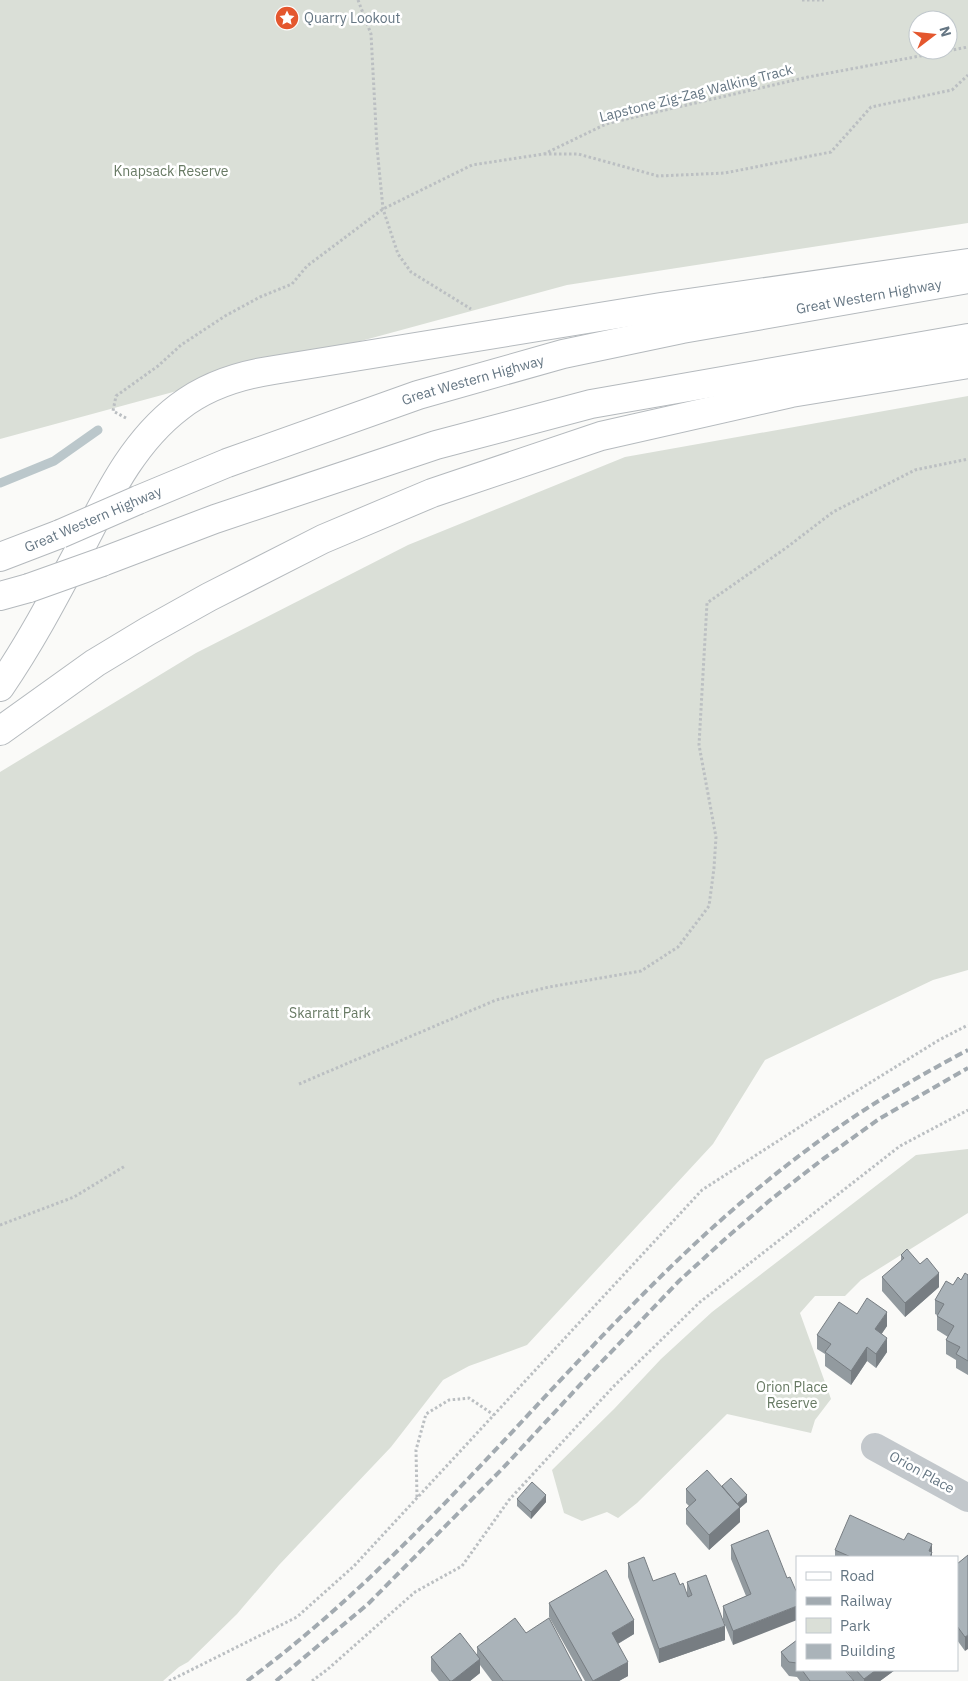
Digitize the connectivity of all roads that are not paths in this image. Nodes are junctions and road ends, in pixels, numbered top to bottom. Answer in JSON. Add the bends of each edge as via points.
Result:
{"nodes":[{"id":1,"x":968,"y":263,"type":"edge"},
{"id":2,"x":968,"y":279,"type":"edge"},
{"id":3,"x":968,"y":338,"type":"edge"},
{"id":4,"x":968,"y":364,"type":"edge"},
{"id":5,"x":0,"y":557,"type":"edge"},
{"id":6,"x":0,"y":596,"type":"edge"},
{"id":7,"x":0,"y":686,"type":"edge"},
{"id":8,"x":0,"y":731,"type":"edge"},
{"id":9,"x":875,"y":1447,"type":"dead end"},
{"id":10,"x":968,"y":1498,"type":"edge"}],
"edges":[{"from":1,"to":7,"type":"main road","via":[[419,346],[256,373],[220,384],[180,406],[138,447],[117,478],[40,624]]},
{"from":2,"to":5,"type":"main road","name":"Great Western Highway","bridge":true,"via":[[682,329],[563,354],[409,398],[227,463]]},
{"from":3,"to":6,"type":"main road","bridge":true,"via":[[591,404],[436,445]]},
{"from":4,"to":8,"type":"main road","via":[[791,393],[601,436],[432,493],[323,539],[209,597],[96,663]]},
{"from":9,"to":10,"type":"street","name":"Orion Place"}]}
